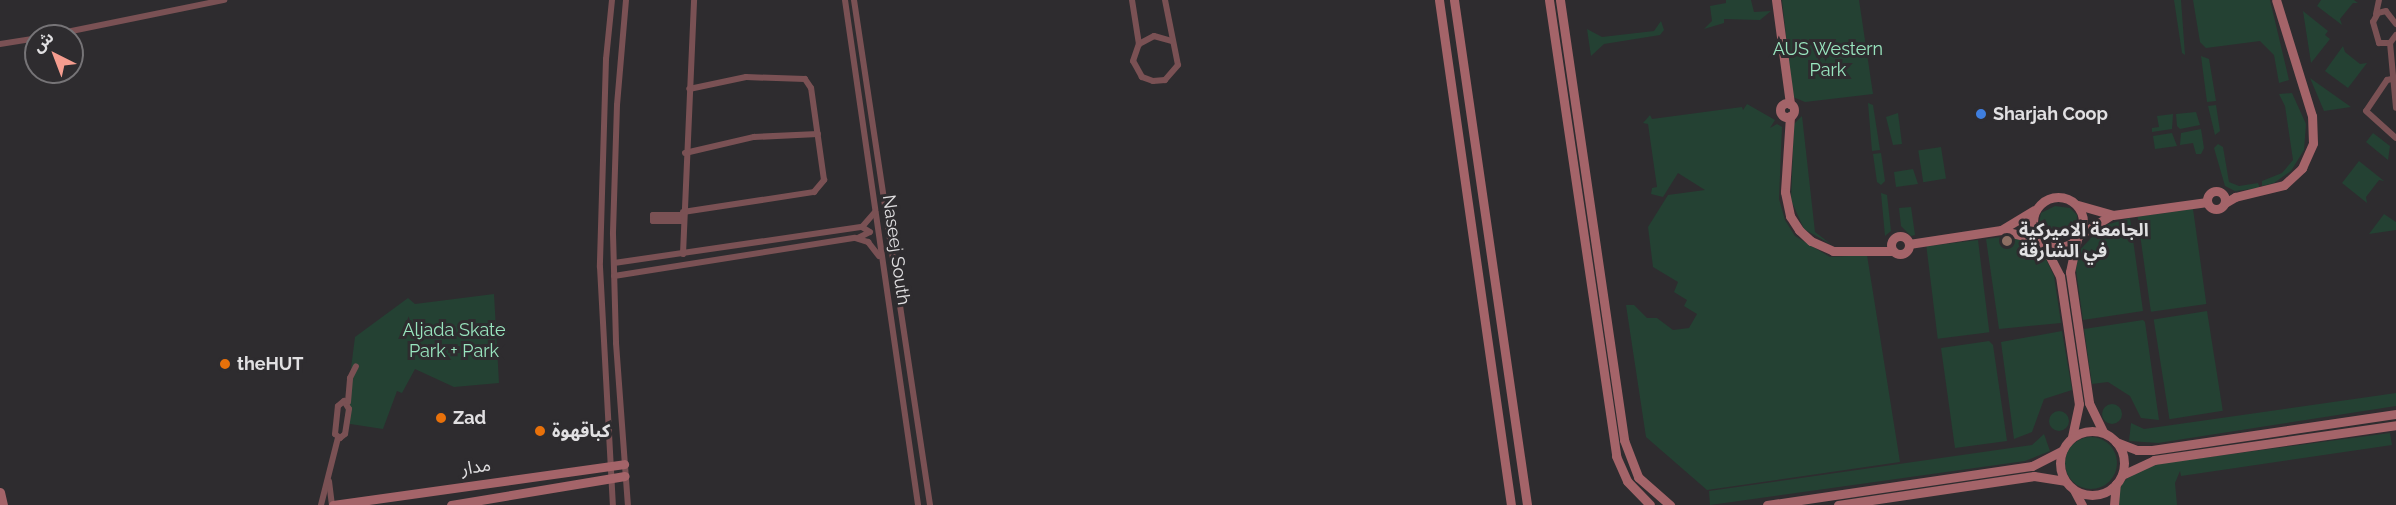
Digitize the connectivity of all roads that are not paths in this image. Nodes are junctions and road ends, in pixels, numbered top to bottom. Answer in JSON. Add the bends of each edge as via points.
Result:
{"nodes":[{"id":1,"x":224,"y":0,"type":"edge"},
{"id":2,"x":612,"y":0,"type":"edge"},
{"id":3,"x":626,"y":0,"type":"edge"},
{"id":4,"x":694,"y":0,"type":"edge"},
{"id":5,"x":845,"y":0,"type":"edge"},
{"id":6,"x":854,"y":0,"type":"edge"},
{"id":7,"x":1132,"y":0,"type":"edge"},
{"id":8,"x":1165,"y":0,"type":"edge"},
{"id":9,"x":1439,"y":0,"type":"edge"},
{"id":10,"x":1454,"y":0,"type":"edge"},
{"id":11,"x":1550,"y":0,"type":"edge"},
{"id":12,"x":1560,"y":0,"type":"edge"},
{"id":13,"x":1776,"y":0,"type":"edge"},
{"id":14,"x":2285,"y":0,"type":"edge"},
{"id":15,"x":2381,"y":0,"type":"edge"},
{"id":16,"x":2276,"y":4,"type":"edge"},
{"id":17,"x":2389,"y":12,"type":"junction"},
{"id":18,"x":2376,"y":15,"type":"junction"},
{"id":19,"x":2396,"y":24,"type":"edge"},
{"id":20,"x":84,"y":28,"type":"edge"},
{"id":21,"x":2396,"y":35,"type":"edge"},
{"id":22,"x":24,"y":40,"type":"edge"},
{"id":23,"x":1171,"y":41,"type":"junction"},
{"id":24,"x":1139,"y":44,"type":"junction"},
{"id":25,"x":2386,"y":44,"type":"junction"},
{"id":26,"x":2,"y":45,"type":"edge"},
{"id":27,"x":2394,"y":78,"type":"edge"},
{"id":28,"x":689,"y":89,"type":"junction"},
{"id":29,"x":2396,"y":108,"type":"edge"},
{"id":30,"x":1568,"y":126,"type":"junction"},
{"id":31,"x":818,"y":134,"type":"junction"},
{"id":32,"x":2396,"y":138,"type":"edge"},
{"id":33,"x":1582,"y":147,"type":"junction"},
{"id":34,"x":685,"y":153,"type":"junction"},
{"id":35,"x":2224,"y":199,"type":"junction"},
{"id":36,"x":2207,"y":202,"type":"junction"},
{"id":37,"x":2076,"y":204,"type":"junction"},
{"id":38,"x":2036,"y":208,"type":"junction"},
{"id":39,"x":875,"y":212,"type":"junction"},
{"id":40,"x":2113,"y":215,"type":"junction"},
{"id":41,"x":683,"y":216,"type":"junction"},
{"id":42,"x":862,"y":227,"type":"junction"},
{"id":43,"x":2001,"y":230,"type":"junction"},
{"id":44,"x":2079,"y":236,"type":"junction"},
{"id":45,"x":858,"y":238,"type":"junction"},
{"id":46,"x":2040,"y":242,"type":"junction"},
{"id":47,"x":1909,"y":244,"type":"junction"},
{"id":48,"x":1892,"y":246,"type":"junction"},
{"id":49,"x":683,"y":254,"type":"junction"},
{"id":50,"x":881,"y":258,"type":"junction"},
{"id":51,"x":614,"y":263,"type":"junction"},
{"id":52,"x":614,"y":276,"type":"junction"},
{"id":53,"x":356,"y":366,"type":"dead end"},
{"id":54,"x":348,"y":402,"type":"junction"},
{"id":55,"x":2089,"y":403,"type":"junction"},
{"id":56,"x":2079,"y":404,"type":"junction"},
{"id":57,"x":2396,"y":414,"type":"edge"},
{"id":58,"x":2396,"y":425,"type":"edge"},
{"id":59,"x":2103,"y":432,"type":"junction"},
{"id":60,"x":2072,"y":437,"type":"junction"},
{"id":61,"x":338,"y":438,"type":"junction"},
{"id":62,"x":2116,"y":442,"type":"junction"},
{"id":63,"x":2062,"y":451,"type":"junction"},
{"id":64,"x":624,"y":464,"type":"junction"},
{"id":65,"x":610,"y":466,"type":"junction"},
{"id":66,"x":2122,"y":475,"type":"junction"},
{"id":67,"x":625,"y":476,"type":"junction"},
{"id":68,"x":611,"y":478,"type":"junction"},
{"id":69,"x":329,"y":481,"type":"junction"},
{"id":70,"x":2065,"y":481,"type":"junction"},
{"id":71,"x":2116,"y":484,"type":"junction"},
{"id":72,"x":2074,"y":490,"type":"junction"},
{"id":73,"x":0,"y":492,"type":"edge"},
{"id":74,"x":3,"y":505,"type":"edge"},
{"id":75,"x":321,"y":505,"type":"edge"},
{"id":76,"x":333,"y":505,"type":"edge"},
{"id":77,"x":451,"y":505,"type":"edge"},
{"id":78,"x":613,"y":505,"type":"edge"},
{"id":79,"x":628,"y":505,"type":"edge"},
{"id":80,"x":918,"y":505,"type":"edge"},
{"id":81,"x":930,"y":505,"type":"edge"},
{"id":82,"x":1511,"y":505,"type":"edge"},
{"id":83,"x":1527,"y":505,"type":"edge"},
{"id":84,"x":1650,"y":505,"type":"edge"},
{"id":85,"x":1670,"y":505,"type":"edge"},
{"id":86,"x":1767,"y":505,"type":"edge"},
{"id":87,"x":1838,"y":505,"type":"edge"},
{"id":88,"x":2082,"y":505,"type":"edge"},
{"id":89,"x":2114,"y":505,"type":"edge"}],
"edges":[{"from":1,"to":20,"type":"street"},
{"from":2,"to":65,"type":"street","via":[[606,59],[600,267]]},
{"from":3,"to":51,"type":"street","via":[[617,105]]},
{"from":4,"to":28,"type":"street"},
{"from":5,"to":39,"type":"street","name":"Naseej South"},
{"from":6,"to":81,"type":"street"},
{"from":7,"to":24,"type":"street"},
{"from":8,"to":23,"type":"street"},
{"from":9,"to":82,"type":"street"},
{"from":10,"to":83,"type":"street"},
{"from":11,"to":30,"type":"street"},
{"from":12,"to":33,"type":"street"},
{"from":13,"to":48,"type":"street","via":[[1787,101],[1794,110],[1787,119],[1785,201],[1799,230],[1810,241],[1833,251]]},
{"from":14,"to":16,"type":"street"},
{"from":15,"to":17,"type":"street"},
{"from":15,"to":18,"type":"street"},
{"from":16,"to":35,"type":"street","via":[[2312,116],[2313,143],[2302,168],[2284,185]]},
{"from":17,"to":18,"type":"street"},
{"from":17,"to":19,"type":"street"},
{"from":18,"to":25,"type":"street","via":[[2374,35]]},
{"from":21,"to":25,"type":"street"},
{"from":22,"to":26,"type":"street"},
{"from":23,"to":24,"type":"street","via":[[1154,36]]},
{"from":23,"to":24,"type":"street","via":[[1178,52],[1178,65],[1170,76],[1159,81],[1147,80],[1135,67],[1134,55]]},
{"from":25,"to":27,"type":"street"},
{"from":27,"to":29,"type":"street"},
{"from":27,"to":32,"type":"street","via":[[2366,111]]},
{"from":28,"to":31,"type":"street","via":[[742,78],[800,77],[810,86]]},
{"from":28,"to":34,"type":"street"},
{"from":30,"to":33,"type":"street","via":[[1577,146]]},
{"from":30,"to":84,"type":"street","via":[[1616,456],[1627,481]]},
{"from":31,"to":34,"type":"street","via":[[754,137]]},
{"from":31,"to":41,"type":"street","via":[[824,180],[817,191]]},
{"from":33,"to":85,"type":"street","via":[[1627,453],[1646,488]]},
{"from":34,"to":41,"type":"street"},
{"from":35,"to":36,"type":"street","via":[[2216,209]]},
{"from":35,"to":36,"type":"street","via":[[2210,192]]},
{"from":36,"to":40,"type":"street"},
{"from":37,"to":38,"type":"street","via":[[2055,199]]},
{"from":37,"to":40,"type":"street"},
{"from":37,"to":44,"type":"street","via":[[2084,218]]},
{"from":38,"to":43,"type":"street"},
{"from":38,"to":46,"type":"street","via":[[2031,228]]},
{"from":39,"to":42,"type":"street"},
{"from":39,"to":50,"type":"street","name":"Naseej South"},
{"from":40,"to":44,"type":"street"},
{"from":41,"to":49,"type":"street"},
{"from":42,"to":45,"type":"street","via":[[870,233]]},
{"from":42,"to":49,"type":"street"},
{"from":43,"to":46,"type":"street"},
{"from":43,"to":47,"type":"street"},
{"from":44,"to":46,"type":"street","via":[[2063,245]]},
{"from":44,"to":55,"type":"street","via":[[2070,272]]},
{"from":45,"to":50,"type":"street","via":[[872,245]]},
{"from":45,"to":52,"type":"street"},
{"from":46,"to":56,"type":"street","via":[[2060,276]]},
{"from":47,"to":48,"type":"street","via":[[1903,236]]},
{"from":47,"to":48,"type":"street","via":[[1903,254]]},
{"from":49,"to":51,"type":"street"},
{"from":50,"to":80,"type":"street","name":"Naseej South"},
{"from":51,"to":52,"type":"street"},
{"from":52,"to":64,"type":"street"},
{"from":53,"to":54,"type":"street","via":[[350,378]]},
{"from":54,"to":61,"type":"street","via":[[345,434]]},
{"from":54,"to":61,"type":"street","via":[[342,401],[338,406]]},
{"from":55,"to":56,"type":"street"},
{"from":55,"to":59,"type":"street"},
{"from":56,"to":60,"type":"street"},
{"from":57,"to":62,"type":"street","via":[[2152,450],[2137,450]]},
{"from":58,"to":66,"type":"street","via":[[2154,460]]},
{"from":59,"to":60,"type":"street","via":[[2089,431]]},
{"from":59,"to":62,"type":"street"},
{"from":60,"to":63,"type":"street"},
{"from":61,"to":69,"type":"street"},
{"from":62,"to":66,"type":"street","via":[[2124,459]]},
{"from":63,"to":70,"type":"street","via":[[2060,466]]},
{"from":63,"to":86,"type":"street","via":[[2032,466]]},
{"from":64,"to":65,"type":"street","name":"مدار"},
{"from":64,"to":67,"type":"street"},
{"from":65,"to":68,"type":"street"},
{"from":65,"to":76,"type":"street","name":"مدار"},
{"from":66,"to":71,"type":"street"},
{"from":67,"to":68,"type":"street","name":"مدار"},
{"from":67,"to":79,"type":"street"},
{"from":68,"to":77,"type":"street","name":"مدار"},
{"from":68,"to":78,"type":"street"},
{"from":69,"to":75,"type":"street"},
{"from":69,"to":76,"type":"street"},
{"from":70,"to":72,"type":"street"},
{"from":70,"to":87,"type":"street","via":[[2026,477]]},
{"from":71,"to":72,"type":"street","via":[[2096,495]]},
{"from":71,"to":89,"type":"street"},
{"from":72,"to":88,"type":"street"},
{"from":73,"to":74,"type":"street"}]}
